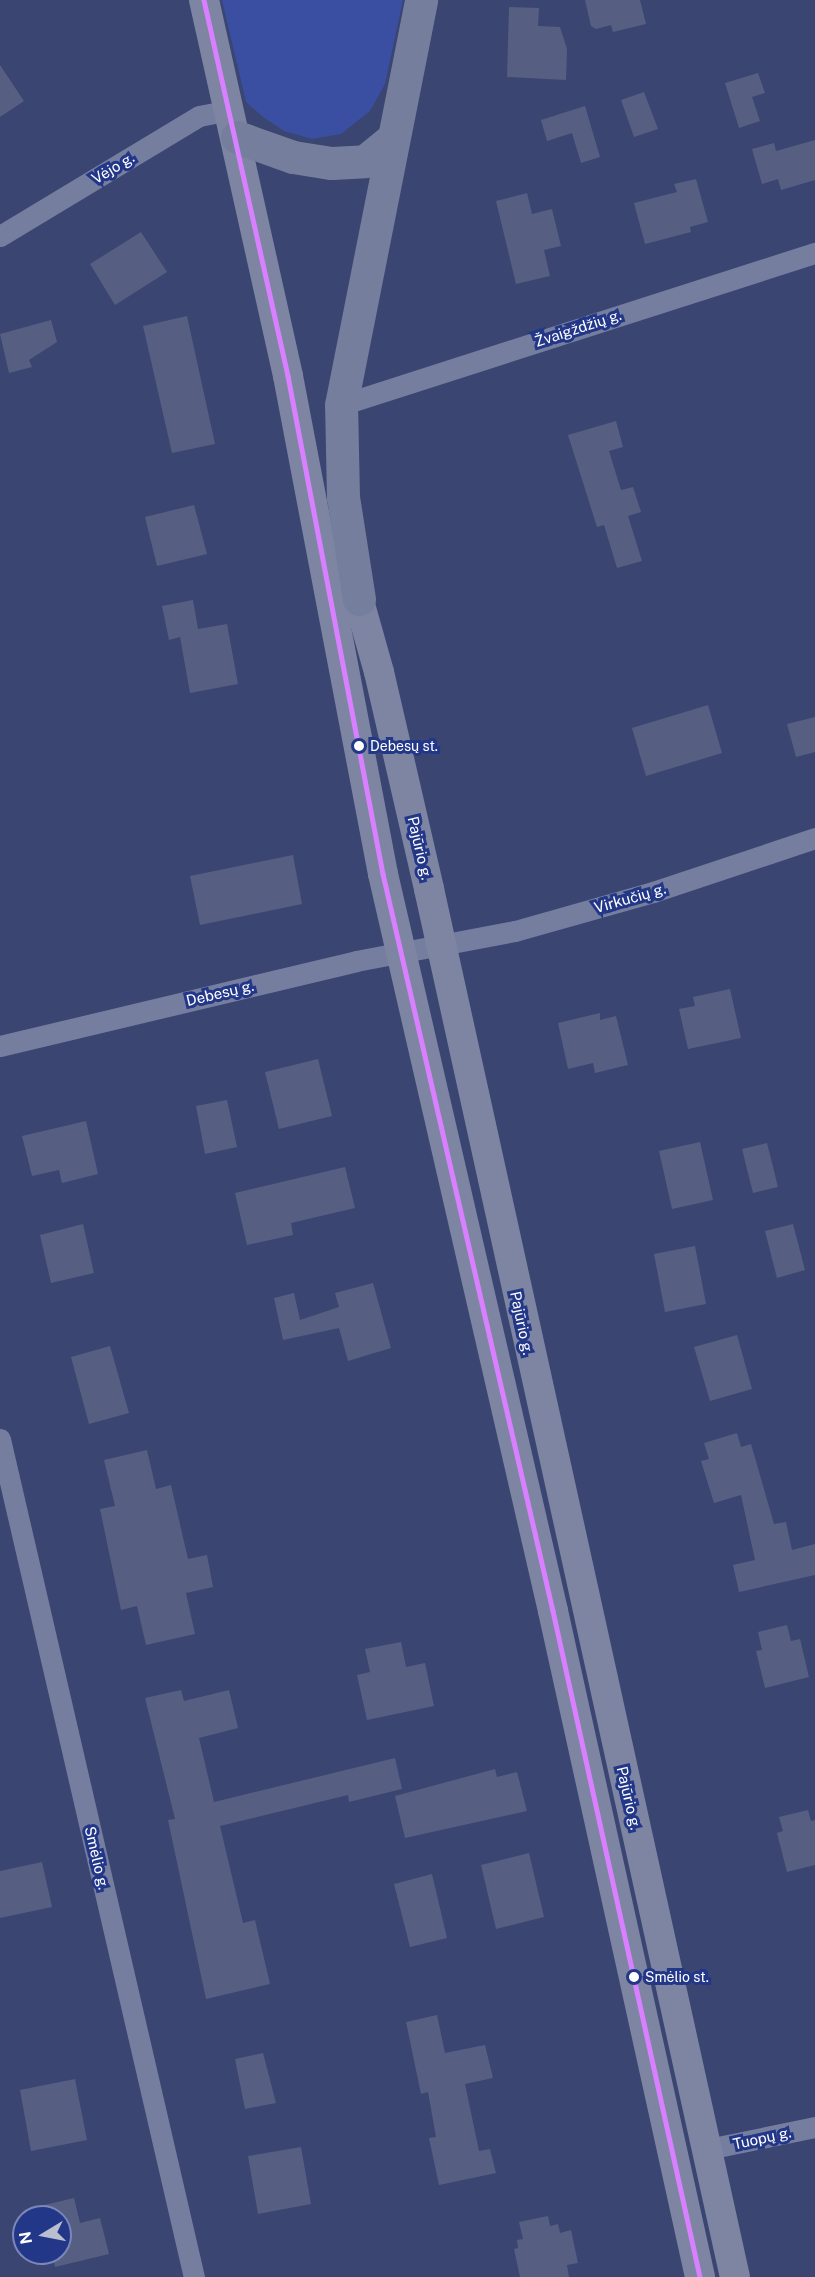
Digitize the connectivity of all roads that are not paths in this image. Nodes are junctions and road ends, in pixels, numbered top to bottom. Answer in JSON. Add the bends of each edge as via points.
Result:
{"nodes":[{"id":1,"x":204,"y":0,"type":"edge"},
{"id":2,"x":421,"y":0,"type":"edge"},
{"id":3,"x":234,"y":123,"type":"junction"},
{"id":4,"x":393,"y":138,"type":"junction"},
{"id":5,"x":0,"y":236,"type":"edge"},
{"id":6,"x":815,"y":253,"type":"edge"},
{"id":7,"x":288,"y":376,"type":"junction"},
{"id":8,"x":341,"y":405,"type":"junction"},
{"id":9,"x":359,"y":599,"type":"junction"},
{"id":10,"x":815,"y":838,"type":"edge"},
{"id":11,"x":442,"y":945,"type":"junction"},
{"id":12,"x":400,"y":952,"type":"junction"},
{"id":13,"x":0,"y":1046,"type":"edge"},
{"id":14,"x":0,"y":1439,"type":"edge"},
{"id":15,"x":815,"y":2127,"type":"edge"},
{"id":16,"x":708,"y":2149,"type":"junction"},
{"id":17,"x":194,"y":2277,"type":"edge"},
{"id":18,"x":700,"y":2277,"type":"edge"},
{"id":19,"x":735,"y":2277,"type":"edge"}],
"edges":[{"from":1,"to":3,"type":"main road","name":"Pajūrio g."},
{"from":2,"to":4,"type":"highway"},
{"from":3,"to":4,"type":"highway","via":[[293,157],[332,162],[365,161]]},
{"from":3,"to":5,"type":"street","name":"Vėjo g.","via":[[199,116]]},
{"from":3,"to":7,"type":"main road","name":"Pajūrio g."},
{"from":4,"to":8,"type":"highway"},
{"from":6,"to":8,"type":"street","name":"Žvaigždžių g."},
{"from":7,"to":9,"type":"main road","name":"Pajūrio g."},
{"from":7,"to":12,"type":"main road","name":"Pajūrio g."},
{"from":8,"to":9,"type":"highway","via":[[343,497]]},
{"from":9,"to":11,"type":"main road","name":"Pajūrio g."},
{"from":10,"to":11,"type":"street","name":"Virkučių g.","via":[[652,892],[515,931]]},
{"from":11,"to":12,"type":"street","name":"Debesų g."},
{"from":11,"to":16,"type":"main road","name":"Pajūrio g.","via":[[537,1393]]},
{"from":12,"to":13,"type":"street","name":"Debesų g."},
{"from":12,"to":18,"type":"main road","name":"Pajūrio g.","via":[[553,1611]]},
{"from":14,"to":17,"type":"street","name":"Smėlio g."},
{"from":15,"to":16,"type":"street","name":"Tuopų g."},
{"from":16,"to":19,"type":"main road","name":"Pajūrio g."}]}
